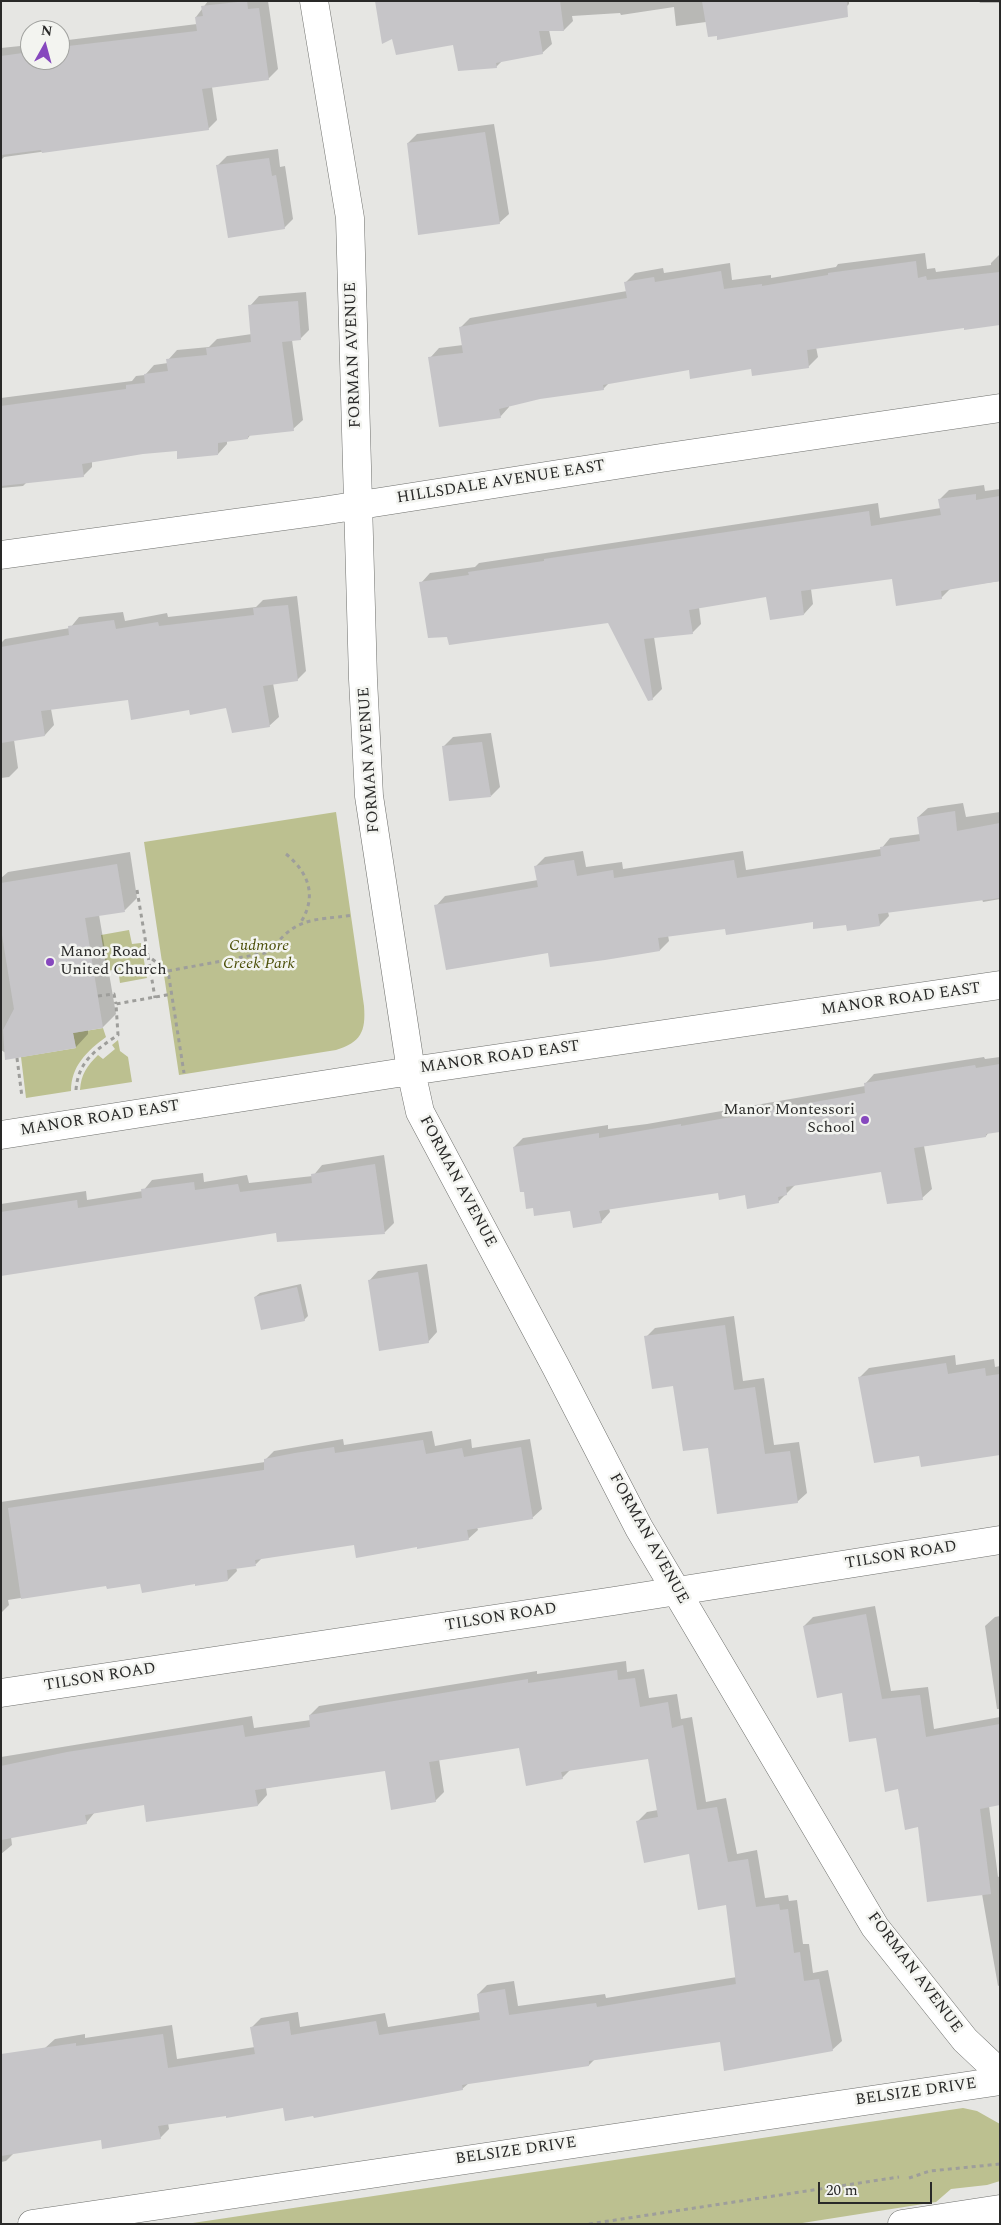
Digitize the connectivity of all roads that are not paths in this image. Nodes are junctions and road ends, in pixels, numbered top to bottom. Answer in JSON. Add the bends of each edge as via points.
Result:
{"nodes":[{"id":1,"x":314,"y":1,"type":"edge"},
{"id":2,"x":1000,"y":408,"type":"edge"},
{"id":3,"x":358,"y":504,"type":"junction"},
{"id":4,"x":1,"y":555,"type":"edge"},
{"id":5,"x":1000,"y":985,"type":"edge"},
{"id":6,"x":411,"y":1071,"type":"junction"},
{"id":7,"x":1,"y":1135,"type":"edge"},
{"id":8,"x":1000,"y":1540,"type":"edge"},
{"id":9,"x":676,"y":1591,"type":"junction"},
{"id":10,"x":1,"y":1693,"type":"edge"},
{"id":11,"x":1000,"y":2073,"type":"edge"},
{"id":12,"x":1000,"y":2081,"type":"edge"},
{"id":13,"x":1000,"y":2209,"type":"edge"},
{"id":14,"x":32,"y":2224,"type":"edge"},
{"id":15,"x":902,"y":2224,"type":"edge"}],
"edges":[{"from":1,"to":3,"type":"street","name":"FORMAN AVENUE","via":[[350,218]]},
{"from":2,"to":3,"type":"street","name":"HILLSDALE AVENUE EAST"},
{"from":3,"to":4,"type":"street","name":"HILLSDALE AVENUE EAST"},
{"from":3,"to":6,"type":"street","name":"FORMAN AVENUE","via":[[369,796]]},
{"from":5,"to":6,"type":"street","name":"MANOR ROAD EAST"},
{"from":6,"to":7,"type":"street","name":"MANOR ROAD EAST"},
{"from":6,"to":9,"type":"street","name":"FORMAN AVENUE","via":[[420,1112]]},
{"from":8,"to":9,"type":"street","name":"TILSON ROAD"},
{"from":9,"to":10,"type":"street","name":"TILSON ROAD"},
{"from":9,"to":11,"type":"street","name":"FORMAN AVENUE","via":[[875,1927],[964,2040]]},
{"from":12,"to":14,"type":"street","name":"BELSIZE DRIVE"},
{"from":13,"to":15,"type":"street"}]}
